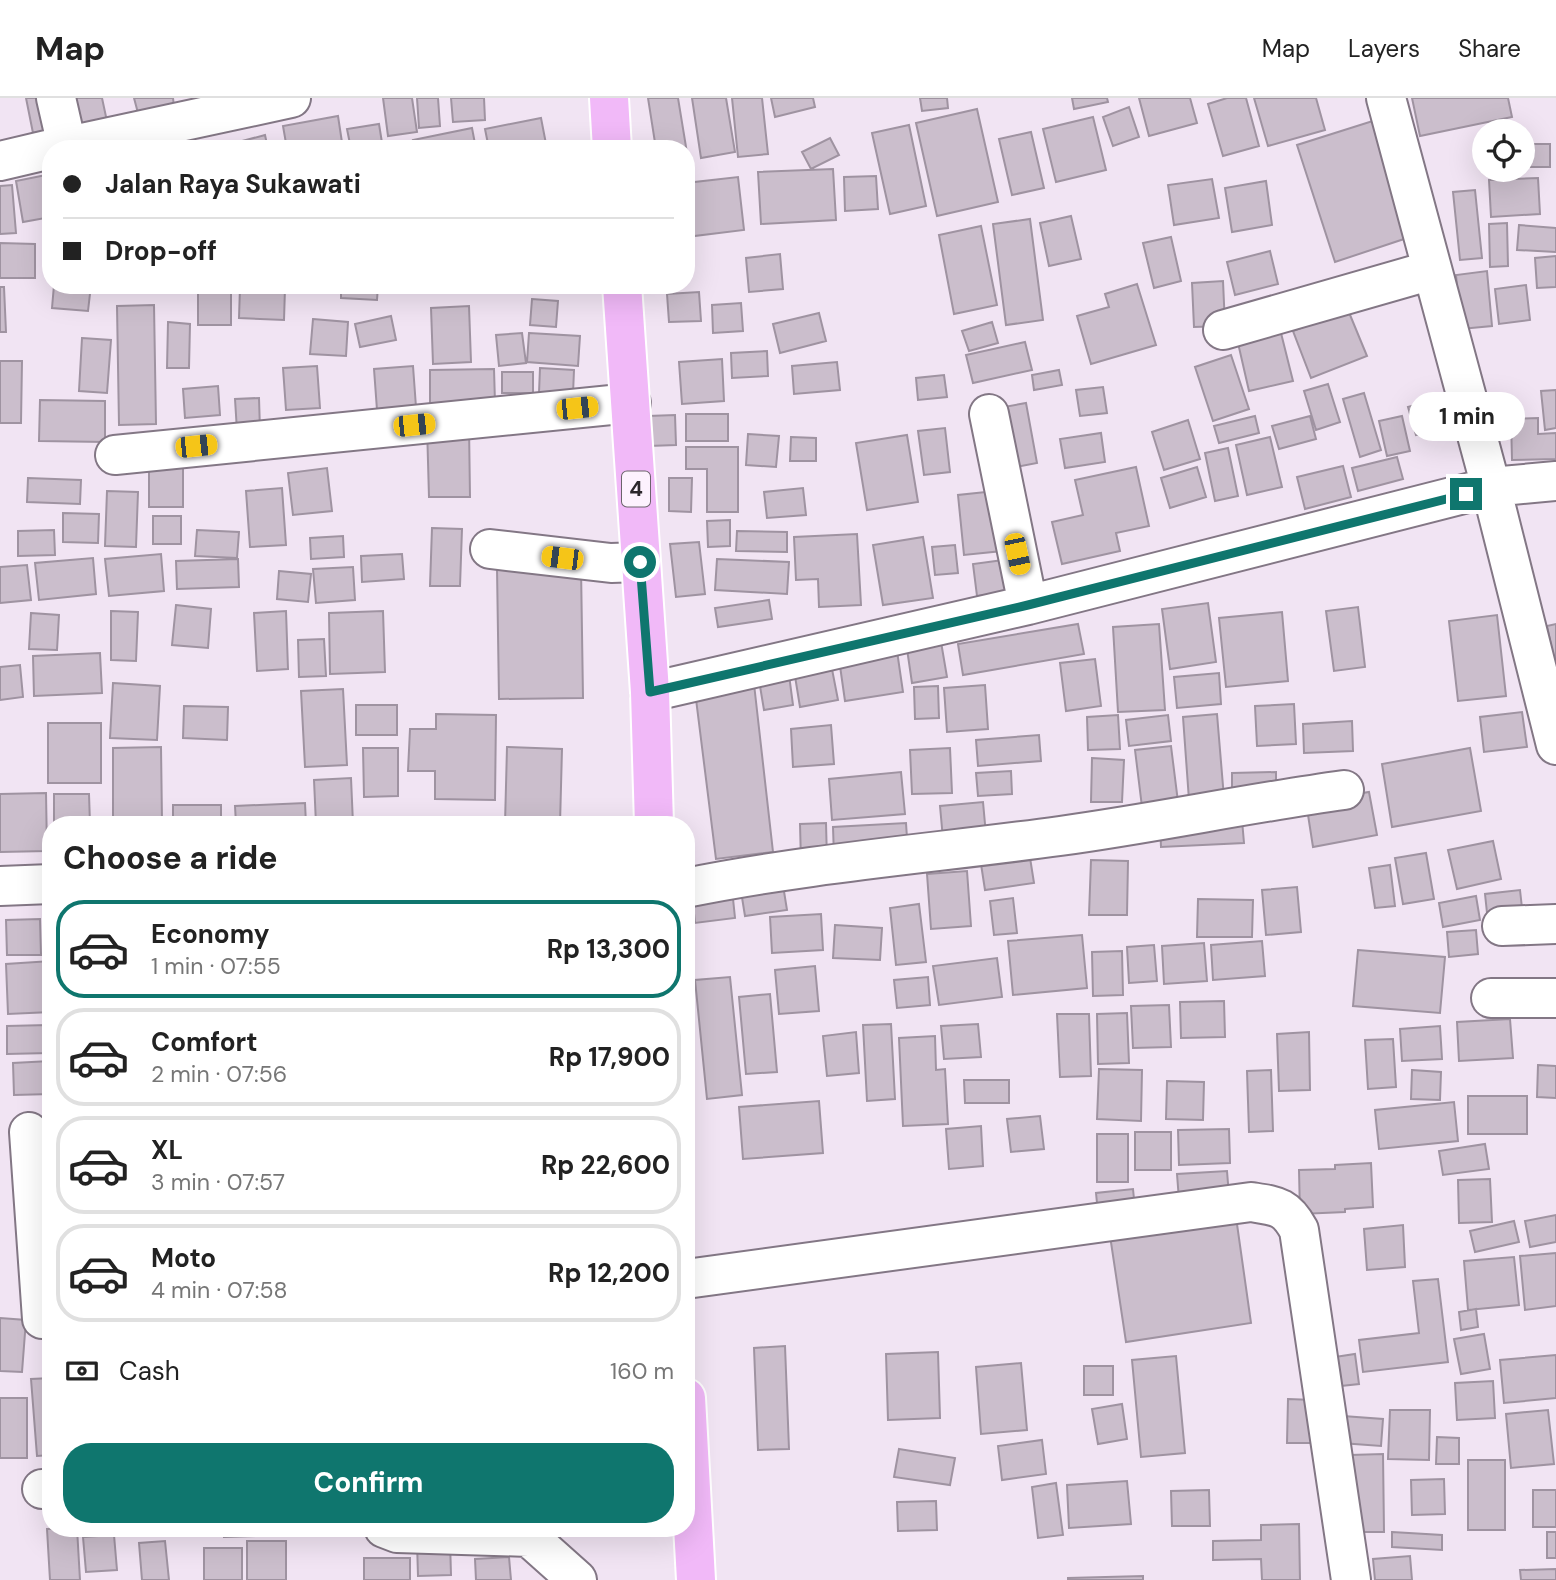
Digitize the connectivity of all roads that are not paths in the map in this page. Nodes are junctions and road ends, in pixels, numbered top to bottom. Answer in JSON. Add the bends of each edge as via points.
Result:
{"nodes":[{"id":1,"x":57,"y":98,"type":"edge"},
{"id":2,"x":291,"y":98,"type":"edge"},
{"id":3,"x":609,"y":98,"type":"edge"},
{"id":4,"x":1386,"y":98,"type":"edge"},
{"id":5,"x":57,"y":140,"type":"edge"},
{"id":6,"x":94,"y":140,"type":"edge"},
{"id":7,"x":611,"y":140,"type":"edge"},
{"id":8,"x":42,"y":151,"type":"edge"},
{"id":9,"x":0,"y":161,"type":"edge"},
{"id":10,"x":1432,"y":270,"type":"junction"},
{"id":11,"x":623,"y":294,"type":"edge"},
{"id":12,"x":1223,"y":330,"type":"dead end"},
{"id":13,"x":631,"y":402,"type":"junction"},
{"id":14,"x":989,"y":414,"type":"dead end"},
{"id":15,"x":115,"y":455,"type":"dead end"},
{"id":16,"x":1556,"y":481,"type":"edge"},
{"id":17,"x":1491,"y":487,"type":"junction"},
{"id":18,"x":490,"y":550,"type":"dead end"},
{"id":19,"x":640,"y":562,"type":"junction"},
{"id":20,"x":1028,"y":605,"type":"junction"},
{"id":21,"x":650,"y":692,"type":"junction"},
{"id":22,"x":1556,"y":745,"type":"edge"},
{"id":23,"x":1345,"y":790,"type":"dead end"},
{"id":24,"x":654,"y":816,"type":"edge"},
{"id":25,"x":42,"y":884,"type":"edge"},
{"id":26,"x":0,"y":886,"type":"edge"},
{"id":27,"x":695,"y":886,"type":"edge"},
{"id":28,"x":1556,"y":924,"type":"edge"},
{"id":29,"x":1502,"y":926,"type":"dead end"},
{"id":30,"x":1491,"y":998,"type":"dead end"},
{"id":31,"x":1556,"y":998,"type":"edge"},
{"id":32,"x":27,"y":1131,"type":"edge"},
{"id":33,"x":695,"y":1278,"type":"edge"},
{"id":34,"x":42,"y":1320,"type":"dead end"},
{"id":35,"x":529,"y":1537,"type":"edge"},
{"id":36,"x":694,"y":1537,"type":"edge"},
{"id":37,"x":577,"y":1580,"type":"edge"},
{"id":38,"x":696,"y":1580,"type":"edge"},
{"id":39,"x":1351,"y":1580,"type":"edge"}],
"edges":[{"from":1,"to":5,"type":"street"},
{"from":2,"to":6,"type":"street"},
{"from":3,"to":7,"type":"highway"},
{"from":4,"to":10,"type":"street"},
{"from":8,"to":9,"type":"street"},
{"from":10,"to":12,"type":"street"},
{"from":10,"to":17,"type":"street"},
{"from":11,"to":13,"type":"highway","number":"4"},
{"from":13,"to":15,"type":"street"},
{"from":13,"to":19,"type":"highway","number":"4"},
{"from":14,"to":20,"type":"street"},
{"from":16,"to":17,"type":"street"},
{"from":17,"to":20,"type":"street"},
{"from":17,"to":22,"type":"street"},
{"from":18,"to":19,"type":"street"},
{"from":19,"to":21,"type":"highway","number":"4"},
{"from":20,"to":21,"type":"street"},
{"from":21,"to":24,"type":"highway","number":"4"},
{"from":23,"to":27,"type":"street"},
{"from":25,"to":26,"type":"street"},
{"from":28,"to":29,"type":"street"},
{"from":30,"to":31,"type":"street"},
{"from":32,"to":34,"type":"street"},
{"from":33,"to":39,"type":"street","via":[[1251,1202],[1283,1208],[1299,1230]]},
{"from":35,"to":37,"type":"street"},
{"from":36,"to":38,"type":"highway"}]}
